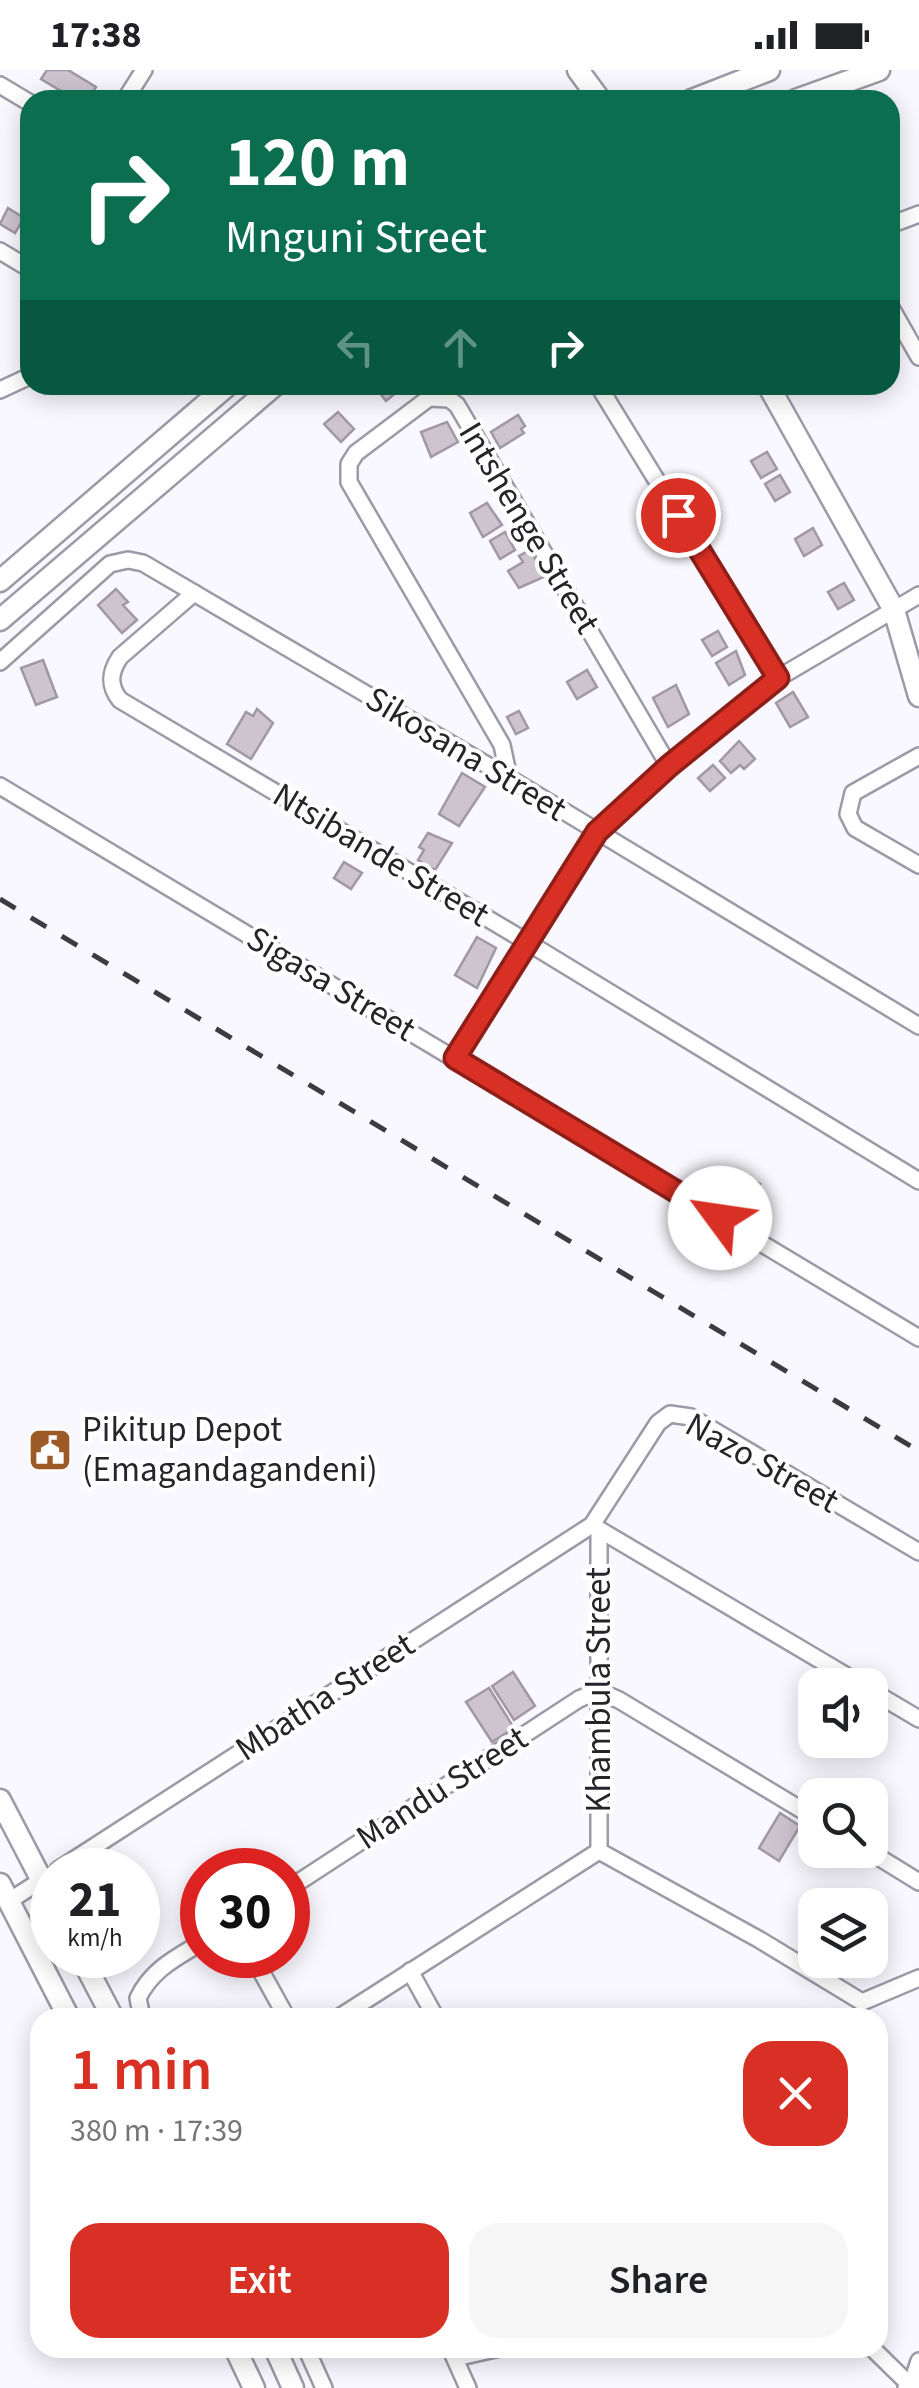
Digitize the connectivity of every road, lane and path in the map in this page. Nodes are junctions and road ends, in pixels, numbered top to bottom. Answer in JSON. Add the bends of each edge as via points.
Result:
{"nodes":[{"id":1,"x":769,"y":70,"type":"edge"},
{"id":2,"x":880,"y":70,"type":"edge"},
{"id":3,"x":718,"y":90,"type":"edge"},
{"id":4,"x":824,"y":90,"type":"edge"},
{"id":5,"x":900,"y":324,"type":"edge"},
{"id":6,"x":919,"y":358,"type":"edge"},
{"id":7,"x":216,"y":395,"type":"edge"},
{"id":8,"x":263,"y":395,"type":"edge"},
{"id":9,"x":604,"y":395,"type":"edge"},
{"id":10,"x":774,"y":395,"type":"edge"},
{"id":11,"x":0,"y":581,"type":"edge"},
{"id":12,"x":194,"y":594,"type":"junction"},
{"id":13,"x":919,"y":595,"type":"edge"},
{"id":14,"x":894,"y":610,"type":"junction"},
{"id":15,"x":0,"y":620,"type":"edge"},
{"id":16,"x":0,"y":662,"type":"edge"},
{"id":17,"x":778,"y":678,"type":"junction"},
{"id":18,"x":919,"y":696,"type":"edge"},
{"id":19,"x":919,"y":756,"type":"edge"},
{"id":20,"x":669,"y":766,"type":"junction"},
{"id":21,"x":509,"y":778,"type":"junction"},
{"id":22,"x":0,"y":786,"type":"edge"},
{"id":23,"x":597,"y":832,"type":"junction"},
{"id":24,"x":919,"y":865,"type":"edge"},
{"id":25,"x":527,"y":942,"type":"junction"},
{"id":26,"x":919,"y":1026,"type":"edge"},
{"id":27,"x":455,"y":1058,"type":"junction"},
{"id":28,"x":919,"y":1181,"type":"edge"},
{"id":29,"x":919,"y":1338,"type":"edge"},
{"id":30,"x":596,"y":1527,"type":"junction"},
{"id":31,"x":919,"y":1552,"type":"edge"},
{"id":32,"x":833,"y":1668,"type":"edge"},
{"id":33,"x":598,"y":1691,"type":"junction"},
{"id":34,"x":888,"y":1701,"type":"edge"},
{"id":35,"x":919,"y":1719,"type":"edge"},
{"id":36,"x":0,"y":1800,"type":"edge"},
{"id":37,"x":798,"y":1808,"type":"edge"},
{"id":38,"x":33,"y":1848,"type":"edge"},
{"id":39,"x":92,"y":1848,"type":"edge"},
{"id":40,"x":599,"y":1851,"type":"junction"},
{"id":41,"x":888,"y":1863,"type":"edge"},
{"id":42,"x":310,"y":1875,"type":"edge"},
{"id":43,"x":30,"y":1882,"type":"edge"},
{"id":44,"x":919,"y":1882,"type":"edge"},
{"id":45,"x":4,"y":1892,"type":"edge"},
{"id":46,"x":180,"y":1955,"type":"edge"},
{"id":47,"x":410,"y":1970,"type":"junction"},
{"id":48,"x":92,"y":1978,"type":"edge"},
{"id":49,"x":264,"y":1978,"type":"edge"},
{"id":50,"x":919,"y":1978,"type":"edge"},
{"id":51,"x":64,"y":2008,"type":"edge"},
{"id":52,"x":109,"y":2008,"type":"edge"},
{"id":53,"x":140,"y":2008,"type":"edge"},
{"id":54,"x":281,"y":2008,"type":"edge"},
{"id":55,"x":353,"y":2008,"type":"edge"},
{"id":56,"x":431,"y":2008,"type":"edge"},
{"id":57,"x":857,"y":2008,"type":"edge"},
{"id":58,"x":864,"y":2008,"type":"edge"},
{"id":59,"x":240,"y":2358,"type":"edge"},
{"id":60,"x":280,"y":2358,"type":"edge"},
{"id":61,"x":310,"y":2358,"type":"edge"},
{"id":62,"x":455,"y":2358,"type":"edge"},
{"id":63,"x":881,"y":2358,"type":"edge"},
{"id":64,"x":919,"y":2362,"type":"edge"},
{"id":65,"x":909,"y":2387,"type":"edge"},
{"id":66,"x":254,"y":2388,"type":"edge"},
{"id":67,"x":293,"y":2388,"type":"edge"},
{"id":68,"x":324,"y":2388,"type":"edge"},
{"id":69,"x":468,"y":2388,"type":"edge"}],
"edges":[{"from":1,"to":3,"type":"main road"},
{"from":2,"to":4,"type":"main road"},
{"from":5,"to":6,"type":"street"},
{"from":7,"to":11,"type":"main road"},
{"from":8,"to":15,"type":"main road"},
{"from":9,"to":17,"type":"street"},
{"from":10,"to":14,"type":"main road"},
{"from":12,"to":16,"type":"street","name":"Sikosana Street","via":[[142,563],[110,564]]},
{"from":12,"to":21,"type":"street","name":"Sikosana Street"},
{"from":12,"to":25,"type":"street","name":"Ntsibande Street","via":[[120,657],[111,680],[120,700]]},
{"from":13,"to":14,"type":"street"},
{"from":14,"to":17,"type":"street"},
{"from":14,"to":18,"type":"main road"},
{"from":17,"to":20,"type":"street"},
{"from":19,"to":24,"type":"street","via":[[854,793],[848,806],[855,828]]},
{"from":20,"to":21,"type":"street","name":"Intshenge Street","via":[[457,406],[449,398],[428,398],[356,453],[348,464],[349,482],[497,735]]},
{"from":20,"to":23,"type":"street"},
{"from":21,"to":23,"type":"street","name":"Sikosana Street"},
{"from":22,"to":27,"type":"street","name":"Sigasa Street"},
{"from":23,"to":25,"type":"street"},
{"from":23,"to":26,"type":"street","name":"Sikosana Street"},
{"from":25,"to":27,"type":"street"},
{"from":25,"to":28,"type":"street","name":"Ntsibande Street"},
{"from":27,"to":29,"type":"street","name":"Sigasa Street"},
{"from":30,"to":31,"type":"street","name":"Nazo Street","via":[[661,1419],[679,1414]]},
{"from":30,"to":32,"type":"street"},
{"from":30,"to":33,"type":"street","name":"Khambula Street"},
{"from":30,"to":39,"type":"street","name":"Mbatha Street"},
{"from":33,"to":37,"type":"street"},
{"from":33,"to":40,"type":"street","name":"Khambula Street"},
{"from":33,"to":42,"type":"street","name":"Mandu Street"},
{"from":34,"to":35,"type":"street"},
{"from":36,"to":38,"type":"main road"},
{"from":40,"to":47,"type":"street"},
{"from":40,"to":57,"type":"street","via":[[760,1940]]},
{"from":41,"to":44,"type":"street"},
{"from":43,"to":45,"type":"street","name":"Mbatha Street"},
{"from":45,"to":51,"type":"main road"},
{"from":46,"to":53,"type":"street","via":[[159,1968],[138,1998]]},
{"from":47,"to":55,"type":"street"},
{"from":47,"to":56,"type":"street"},
{"from":48,"to":52,"type":"main road"},
{"from":49,"to":54,"type":"street"},
{"from":50,"to":58,"type":"street"},
{"from":59,"to":66,"type":"main road"},
{"from":60,"to":67,"type":"main road"},
{"from":61,"to":68,"type":"street"},
{"from":62,"to":69,"type":"street"},
{"from":63,"to":65,"type":"street"},
{"from":64,"to":65,"type":"street"}]}
